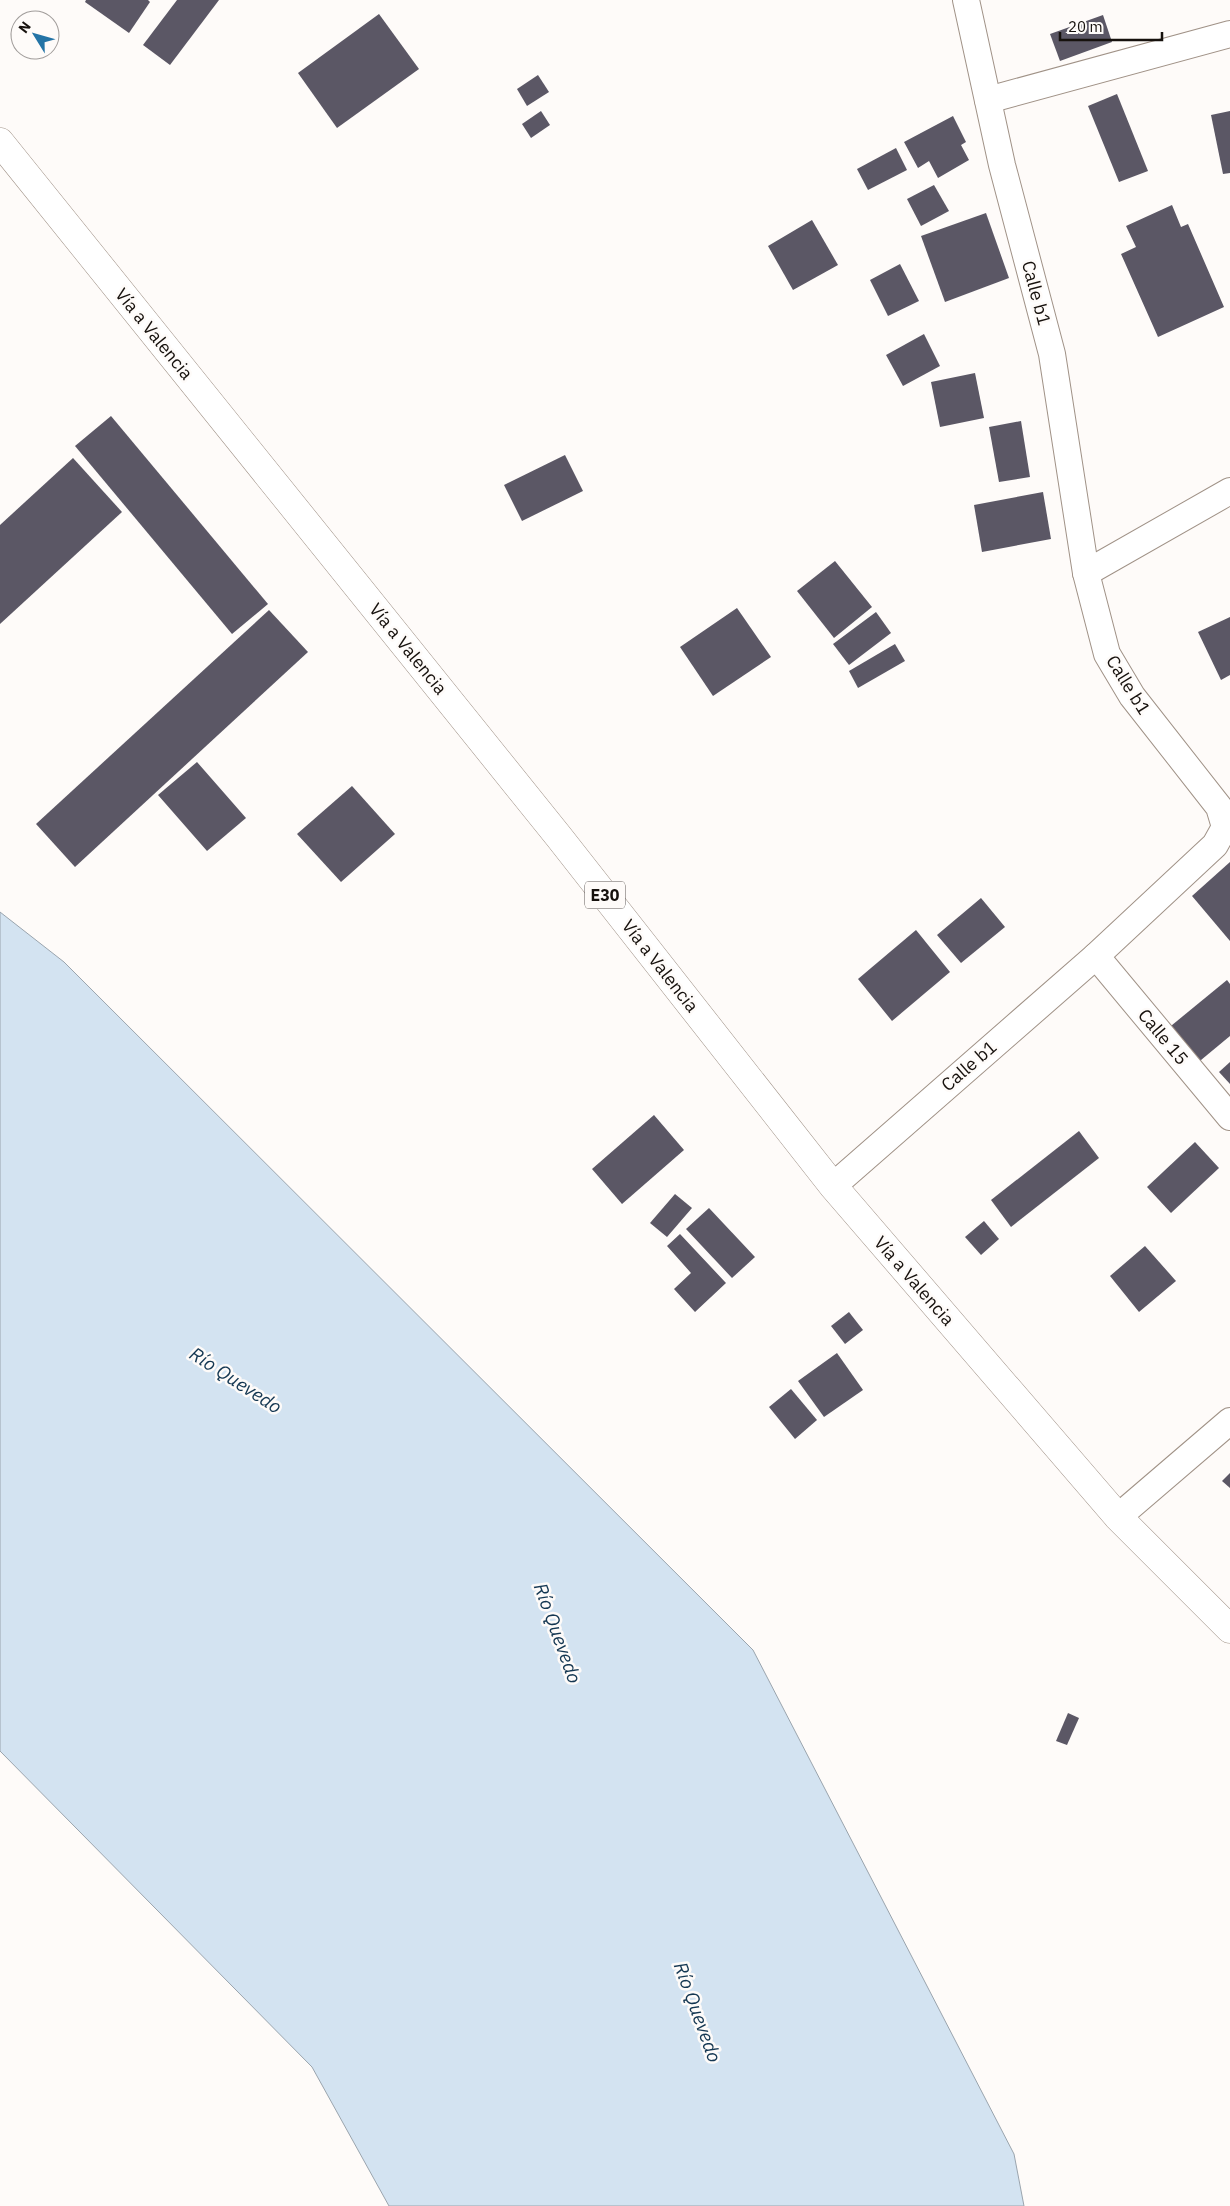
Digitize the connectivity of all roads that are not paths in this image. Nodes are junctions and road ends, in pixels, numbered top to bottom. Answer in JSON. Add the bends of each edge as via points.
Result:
{"nodes":[{"id":1,"x":966,"y":0,"type":"edge"},
{"id":2,"x":1230,"y":34,"type":"edge"},
{"id":3,"x":988,"y":100,"type":"junction"},
{"id":4,"x":0,"y":142,"type":"edge"},
{"id":5,"x":1230,"y":491,"type":"edge"},
{"id":6,"x":1086,"y":573,"type":"junction"},
{"id":7,"x":1096,"y":956,"type":"junction"},
{"id":8,"x":1230,"y":1117,"type":"edge"},
{"id":9,"x":833,"y":1186,"type":"junction"},
{"id":10,"x":1230,"y":1421,"type":"edge"},
{"id":11,"x":1118,"y":1517,"type":"junction"},
{"id":12,"x":1230,"y":1629,"type":"edge"}],
"edges":[{"from":1,"to":3,"type":"street","name":"Calle b1"},
{"from":2,"to":3,"type":"street"},
{"from":3,"to":6,"type":"street","name":"Calle b1","via":[[1004,174],[1052,354]]},
{"from":4,"to":9,"type":"highway","name":"Vía a Valencia","number":"E30","via":[[559,837]]},
{"from":5,"to":6,"type":"street"},
{"from":6,"to":7,"type":"street","name":"Calle b1","via":[[1107,654],[1132,696],[1220,807],[1225,827],[1215,845]]},
{"from":7,"to":8,"type":"street","name":"Calle 15"},
{"from":7,"to":9,"type":"street","name":"Calle b1"},
{"from":9,"to":11,"type":"highway","name":"Vía a Valencia","number":"E30"},
{"from":10,"to":11,"type":"street"},
{"from":11,"to":12,"type":"highway","name":"Vía a Valencia","number":"E30"}]}
